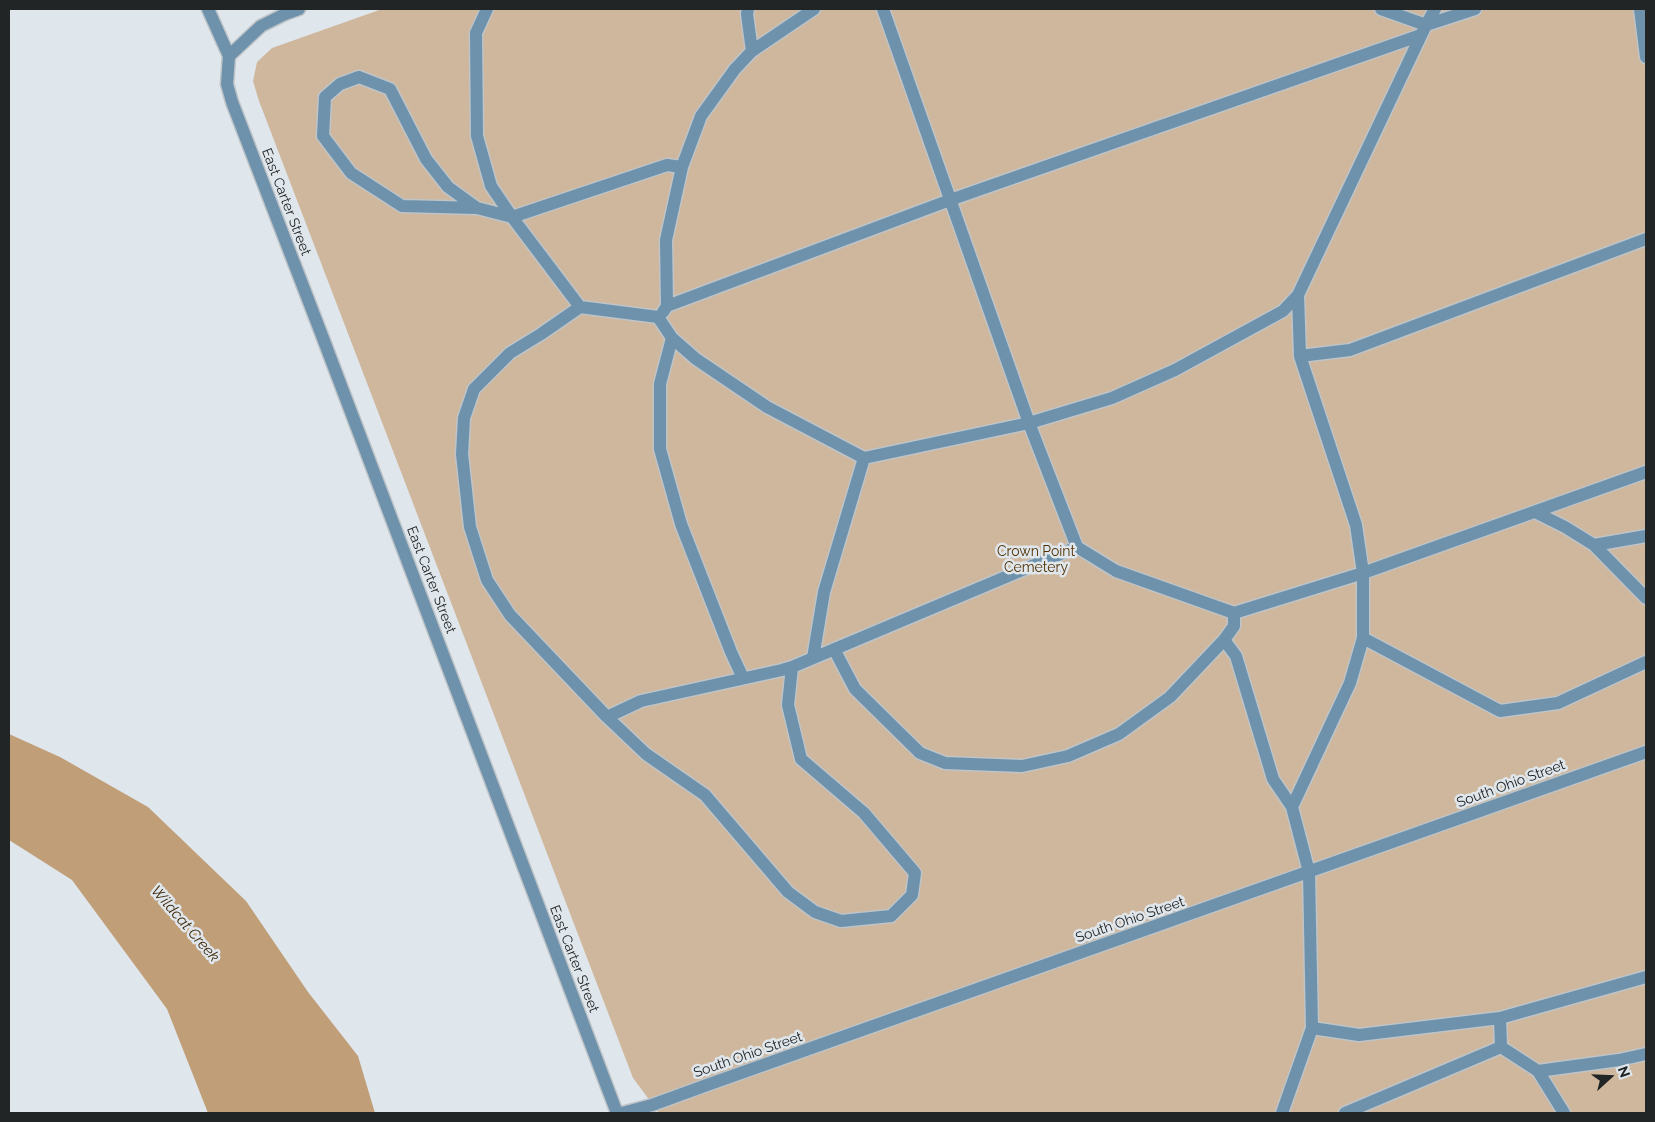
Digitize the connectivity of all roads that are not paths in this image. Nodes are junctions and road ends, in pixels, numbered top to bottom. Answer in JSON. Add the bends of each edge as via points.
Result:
{"nodes":[{"id":1,"x":208,"y":9,"type":"edge"},
{"id":2,"x":299,"y":9,"type":"edge"},
{"id":3,"x":487,"y":9,"type":"edge"},
{"id":4,"x":748,"y":9,"type":"edge"},
{"id":5,"x":814,"y":9,"type":"edge"},
{"id":6,"x":883,"y":9,"type":"edge"},
{"id":7,"x":1381,"y":9,"type":"edge"},
{"id":8,"x":1435,"y":9,"type":"edge"},
{"id":9,"x":1475,"y":9,"type":"edge"},
{"id":10,"x":1640,"y":9,"type":"edge"},
{"id":11,"x":1423,"y":30,"type":"junction"},
{"id":12,"x":752,"y":51,"type":"junction"},
{"id":13,"x":229,"y":56,"type":"junction"},
{"id":14,"x":1646,"y":57,"type":"edge"},
{"id":15,"x":682,"y":167,"type":"junction"},
{"id":16,"x":950,"y":200,"type":"junction"},
{"id":17,"x":477,"y":208,"type":"junction"},
{"id":18,"x":512,"y":217,"type":"junction"},
{"id":19,"x":1646,"y":239,"type":"edge"},
{"id":20,"x":1298,"y":295,"type":"junction"},
{"id":21,"x":667,"y":306,"type":"junction"},
{"id":22,"x":580,"y":307,"type":"junction"},
{"id":23,"x":658,"y":317,"type":"junction"},
{"id":24,"x":672,"y":338,"type":"junction"},
{"id":25,"x":1300,"y":356,"type":"junction"},
{"id":26,"x":1030,"y":423,"type":"junction"},
{"id":27,"x":864,"y":458,"type":"junction"},
{"id":28,"x":1646,"y":472,"type":"edge"},
{"id":29,"x":1534,"y":512,"type":"junction"},
{"id":30,"x":1646,"y":536,"type":"edge"},
{"id":31,"x":1594,"y":545,"type":"junction"},
{"id":32,"x":1077,"y":547,"type":"junction"},
{"id":33,"x":1363,"y":573,"type":"junction"},
{"id":34,"x":1646,"y":598,"type":"edge"},
{"id":35,"x":1234,"y":613,"type":"junction"},
{"id":36,"x":1363,"y":638,"type":"junction"},
{"id":37,"x":1224,"y":640,"type":"junction"},
{"id":38,"x":834,"y":649,"type":"junction"},
{"id":39,"x":813,"y":658,"type":"junction"},
{"id":40,"x":1646,"y":662,"type":"edge"},
{"id":41,"x":792,"y":666,"type":"junction"},
{"id":42,"x":743,"y":678,"type":"junction"},
{"id":43,"x":607,"y":717,"type":"junction"},
{"id":44,"x":1646,"y":752,"type":"edge"},
{"id":45,"x":1292,"y":807,"type":"junction"},
{"id":46,"x":1309,"y":872,"type":"junction"},
{"id":47,"x":1646,"y":977,"type":"edge"},
{"id":48,"x":1500,"y":1018,"type":"junction"},
{"id":49,"x":1312,"y":1028,"type":"junction"},
{"id":50,"x":1501,"y":1047,"type":"junction"},
{"id":51,"x":1646,"y":1054,"type":"edge"},
{"id":52,"x":1538,"y":1071,"type":"junction"},
{"id":53,"x":617,"y":1113,"type":"edge"},
{"id":54,"x":622,"y":1113,"type":"edge"},
{"id":55,"x":1282,"y":1113,"type":"edge"},
{"id":56,"x":1345,"y":1113,"type":"edge"},
{"id":57,"x":1564,"y":1113,"type":"edge"}],
"edges":[{"from":1,"to":13,"type":"street"},
{"from":2,"to":13,"type":"street","via":[[261,26]]},
{"from":3,"to":18,"type":"street","via":[[476,33],[478,136],[491,186]]},
{"from":4,"to":12,"type":"street"},
{"from":5,"to":12,"type":"street"},
{"from":6,"to":16,"type":"street"},
{"from":7,"to":11,"type":"street"},
{"from":8,"to":11,"type":"street"},
{"from":9,"to":11,"type":"street"},
{"from":10,"to":14,"type":"street"},
{"from":11,"to":16,"type":"street"},
{"from":11,"to":20,"type":"street"},
{"from":12,"to":15,"type":"street","via":[[701,116]]},
{"from":13,"to":53,"type":"street","name":"East Carter Street","via":[[227,84],[232,102]]},
{"from":15,"to":18,"type":"street","via":[[667,165]]},
{"from":15,"to":21,"type":"street","via":[[666,240]]},
{"from":16,"to":21,"type":"street"},
{"from":16,"to":26,"type":"street"},
{"from":17,"to":17,"type":"street","via":[[402,206],[351,173],[323,136],[326,97],[340,84],[359,77],[390,89],[426,159],[448,187]]},
{"from":17,"to":18,"type":"street"},
{"from":18,"to":22,"type":"street"},
{"from":19,"to":25,"type":"street","via":[[1350,350]]},
{"from":20,"to":25,"type":"street"},
{"from":20,"to":26,"type":"street","via":[[1283,311],[1175,370],[1112,398]]},
{"from":21,"to":23,"type":"street"},
{"from":22,"to":23,"type":"street"},
{"from":22,"to":43,"type":"street","via":[[510,353],[474,389],[464,418],[462,454],[470,527],[487,580],[510,615]]},
{"from":23,"to":24,"type":"street"},
{"from":24,"to":27,"type":"street","via":[[696,359],[767,406]]},
{"from":24,"to":42,"type":"street","via":[[660,384],[660,449],[681,524]]},
{"from":25,"to":33,"type":"street","via":[[1356,524]]},
{"from":26,"to":27,"type":"street"},
{"from":26,"to":32,"type":"street"},
{"from":27,"to":39,"type":"street","via":[[824,592]]},
{"from":28,"to":29,"type":"street"},
{"from":29,"to":31,"type":"street"},
{"from":29,"to":33,"type":"street"},
{"from":30,"to":31,"type":"street"},
{"from":31,"to":34,"type":"street"},
{"from":32,"to":35,"type":"street","via":[[1116,571]]},
{"from":32,"to":38,"type":"street"},
{"from":33,"to":35,"type":"street"},
{"from":33,"to":36,"type":"street"},
{"from":35,"to":37,"type":"street","via":[[1234,626]]},
{"from":36,"to":40,"type":"street","via":[[1500,711],[1558,704]]},
{"from":36,"to":45,"type":"street","via":[[1350,683]]},
{"from":37,"to":38,"type":"street","via":[[1170,697],[1118,734],[1068,756],[1022,766],[945,764],[920,753],[855,689]]},
{"from":37,"to":45,"type":"street","via":[[1236,656],[1273,779]]},
{"from":38,"to":39,"type":"street"},
{"from":39,"to":41,"type":"street"},
{"from":41,"to":42,"type":"street"},
{"from":41,"to":43,"type":"street","via":[[788,705],[801,759],[864,814],[915,873],[912,895],[891,916],[841,921],[815,912],[788,892],[705,795],[646,754]]},
{"from":42,"to":43,"type":"street","via":[[640,701]]},
{"from":44,"to":46,"type":"street","name":"South Ohio Street"},
{"from":45,"to":46,"type":"street"},
{"from":46,"to":49,"type":"street"},
{"from":46,"to":54,"type":"street","name":"South Ohio Street"},
{"from":47,"to":48,"type":"street"},
{"from":48,"to":49,"type":"street","via":[[1359,1035]]},
{"from":48,"to":50,"type":"street"},
{"from":49,"to":55,"type":"street"},
{"from":50,"to":52,"type":"street"},
{"from":50,"to":56,"type":"street"},
{"from":51,"to":52,"type":"street"},
{"from":52,"to":57,"type":"street"}]}
